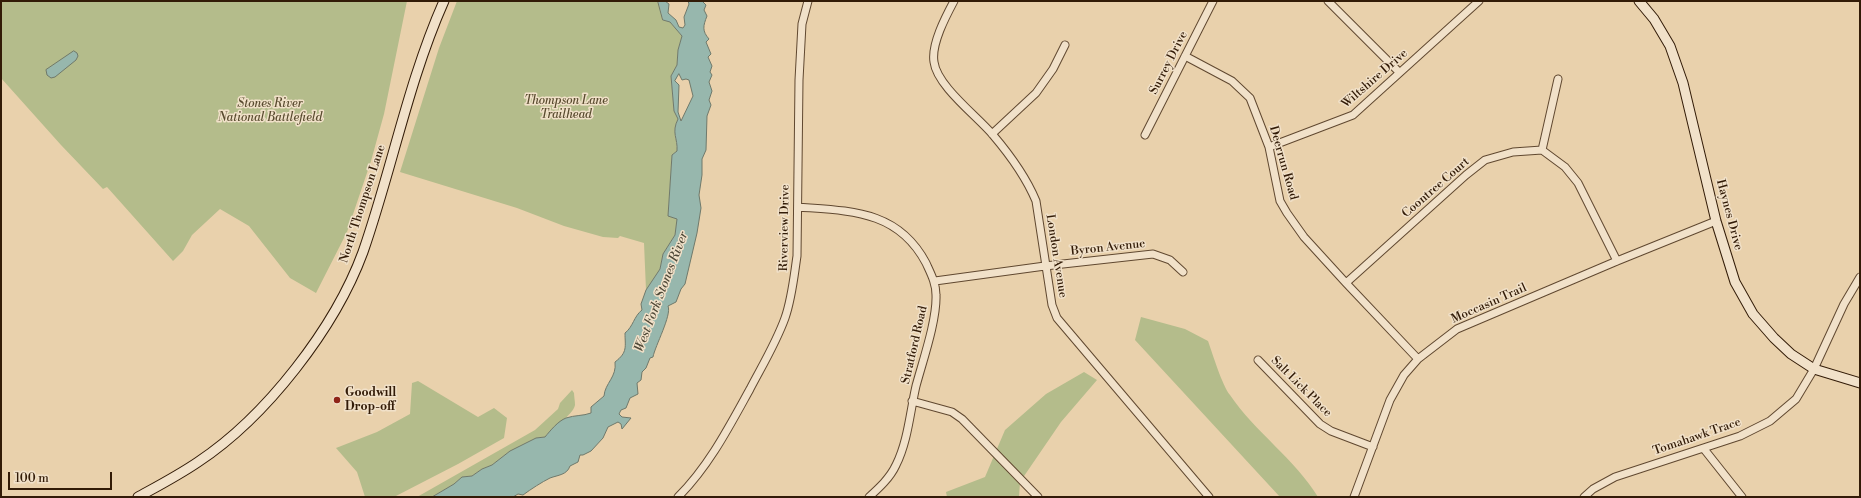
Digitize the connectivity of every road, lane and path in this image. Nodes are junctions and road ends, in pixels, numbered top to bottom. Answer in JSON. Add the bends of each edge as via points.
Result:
{"nodes":[{"id":1,"x":444,"y":1,"type":"edge"},
{"id":2,"x":808,"y":1,"type":"edge"},
{"id":3,"x":954,"y":1,"type":"edge"},
{"id":4,"x":1213,"y":1,"type":"edge"},
{"id":5,"x":1328,"y":1,"type":"edge"},
{"id":6,"x":1479,"y":1,"type":"edge"},
{"id":7,"x":1639,"y":1,"type":"edge"},
{"id":8,"x":1065,"y":45,"type":"dead end"},
{"id":9,"x":1185,"y":56,"type":"junction"},
{"id":10,"x":1399,"y":72,"type":"junction"},
{"id":11,"x":1558,"y":79,"type":"dead end"},
{"id":12,"x":992,"y":134,"type":"junction"},
{"id":13,"x":1145,"y":135,"type":"dead end"},
{"id":14,"x":1269,"y":147,"type":"junction"},
{"id":15,"x":1542,"y":150,"type":"junction"},
{"id":16,"x":798,"y":207,"type":"junction"},
{"id":17,"x":1716,"y":221,"type":"junction"},
{"id":18,"x":1617,"y":261,"type":"junction"},
{"id":19,"x":1045,"y":266,"type":"junction"},
{"id":20,"x":1183,"y":272,"type":"dead end"},
{"id":21,"x":1860,"y":277,"type":"edge"},
{"id":22,"x":935,"y":282,"type":"junction"},
{"id":23,"x":1346,"y":283,"type":"junction"},
{"id":24,"x":1418,"y":359,"type":"junction"},
{"id":25,"x":1258,"y":360,"type":"dead end"},
{"id":26,"x":1814,"y":369,"type":"junction"},
{"id":27,"x":1860,"y":383,"type":"edge"},
{"id":28,"x":912,"y":401,"type":"junction"},
{"id":29,"x":1373,"y":447,"type":"junction"},
{"id":30,"x":1704,"y":449,"type":"junction"},
{"id":31,"x":138,"y":497,"type":"edge"},
{"id":32,"x":678,"y":497,"type":"edge"},
{"id":33,"x":869,"y":497,"type":"edge"},
{"id":34,"x":1038,"y":497,"type":"edge"},
{"id":35,"x":1209,"y":497,"type":"edge"},
{"id":36,"x":1354,"y":497,"type":"edge"},
{"id":37,"x":1584,"y":497,"type":"edge"},
{"id":38,"x":1742,"y":497,"type":"edge"}],
"edges":[{"from":1,"to":31,"type":"main road","name":"North Thompson Lane","via":[[419,63],[362,253],[336,310],[309,351],[246,423],[199,461]]},
{"from":2,"to":16,"type":"street","name":"Riverview Drive","via":[[802,24]]},
{"from":3,"to":12,"type":"street","name":"London Avenue","via":[[936,44],[934,61],[950,90]]},
{"from":4,"to":9,"type":"street","name":"Surrey Drive"},
{"from":5,"to":10,"type":"street"},
{"from":6,"to":10,"type":"street","name":"Wiltshire Drive"},
{"from":7,"to":17,"type":"main road","name":"Haynes Drive","via":[[1654,19],[1673,53],[1683,83]]},
{"from":8,"to":12,"type":"street","via":[[1053,69],[1036,93]]},
{"from":9,"to":13,"type":"street","name":"Surrey Drive"},
{"from":9,"to":14,"type":"street","name":"Deerrun Road","via":[[1242,88],[1250,98]]},
{"from":10,"to":14,"type":"street","name":"Wiltshire Drive","via":[[1353,115]]},
{"from":11,"to":15,"type":"street"},
{"from":12,"to":19,"type":"street","name":"London Avenue","via":[[1017,166],[1036,201]]},
{"from":14,"to":23,"type":"street","name":"Deerrun Road","via":[[1280,201],[1304,237]]},
{"from":15,"to":18,"type":"street","via":[[1565,167],[1578,182]]},
{"from":15,"to":23,"type":"street","name":"Coontree Court","via":[[1513,152],[1485,160]]},
{"from":16,"to":22,"type":"street","name":"Stratford Road","via":[[865,214],[885,221],[920,252]]},
{"from":16,"to":32,"type":"street","name":"Riverview Drive","via":[[794,283],[776,342],[720,443],[692,483]]},
{"from":17,"to":18,"type":"street","name":"Moccasin Trail"},
{"from":17,"to":26,"type":"main road","name":"Haynes Drive","via":[[1735,282],[1753,314],[1791,354]]},
{"from":18,"to":24,"type":"street","name":"Moccasin Trail","via":[[1456,329]]},
{"from":19,"to":20,"type":"street","name":"Byron Avenue","via":[[1153,254],[1170,260]]},
{"from":19,"to":22,"type":"street","name":"Byron Avenue"},
{"from":19,"to":35,"type":"street","name":"London Avenue","via":[[1057,318]]},
{"from":21,"to":26,"type":"street","name":"Tomahawk Trace","via":[[1844,304]]},
{"from":22,"to":28,"type":"street","name":"Stratford Road","via":[[935,312]]},
{"from":23,"to":24,"type":"street","name":"Deerrun Road"},
{"from":24,"to":29,"type":"street","name":"Moccasin Trail","via":[[1404,374],[1390,400]]},
{"from":25,"to":29,"type":"street","name":"Salt Lick Place","via":[[1320,424],[1331,431]]},
{"from":26,"to":27,"type":"main road","name":"Haynes Drive"},
{"from":26,"to":30,"type":"street","name":"Tomahawk Trace","via":[[1796,399],[1770,421],[1740,436]]},
{"from":28,"to":33,"type":"street","name":"Stratford Road","via":[[903,446],[896,466],[883,484]]},
{"from":28,"to":34,"type":"street","via":[[952,412],[962,418]]},
{"from":29,"to":36,"type":"street","name":"Moccasin Trail"},
{"from":30,"to":37,"type":"street","name":"Tomahawk Trace","via":[[1616,477],[1593,489]]},
{"from":30,"to":38,"type":"street"}]}
